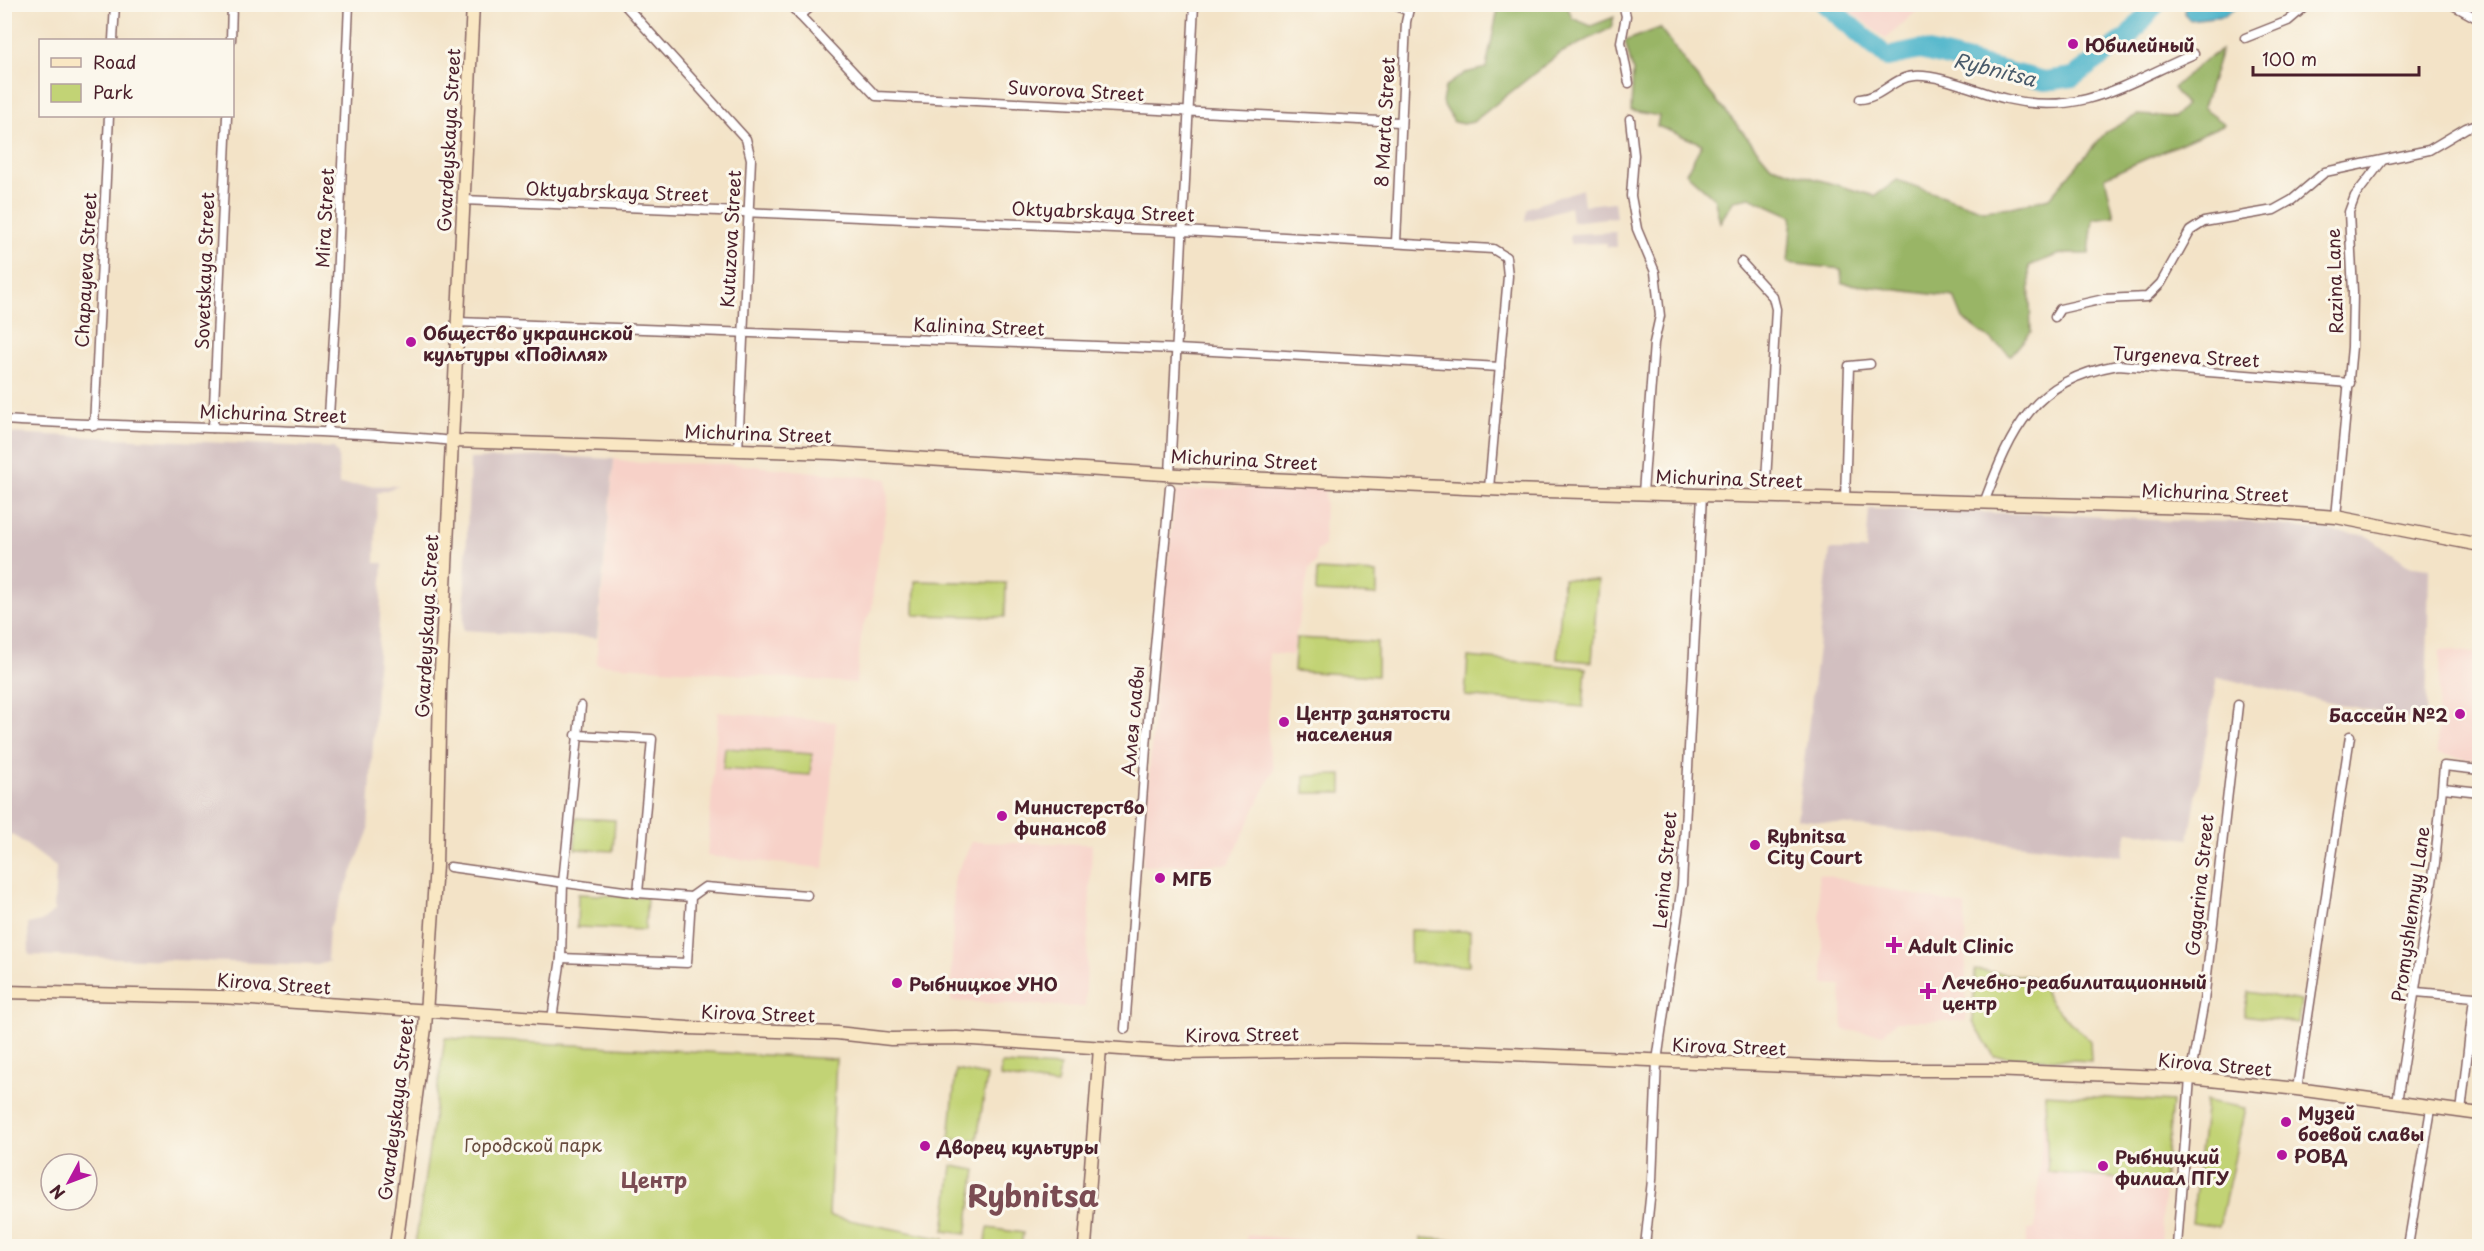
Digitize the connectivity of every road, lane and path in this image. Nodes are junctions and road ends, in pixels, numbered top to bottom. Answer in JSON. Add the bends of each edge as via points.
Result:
{"nodes":[{"id":1,"x":115,"y":4,"type":"edge"},
{"id":2,"x":232,"y":4,"type":"edge"},
{"id":3,"x":349,"y":4,"type":"edge"},
{"id":4,"x":473,"y":4,"type":"edge"},
{"id":5,"x":624,"y":4,"type":"edge"},
{"id":6,"x":789,"y":4,"type":"edge"},
{"id":7,"x":813,"y":4,"type":"edge"},
{"id":8,"x":1194,"y":4,"type":"edge"},
{"id":9,"x":1392,"y":4,"type":"edge"},
{"id":10,"x":1623,"y":4,"type":"edge"},
{"id":11,"x":2308,"y":4,"type":"edge"},
{"id":12,"x":2451,"y":4,"type":"edge"},
{"id":13,"x":1409,"y":8,"type":"edge"},
{"id":14,"x":800,"y":16,"type":"junction"},
{"id":15,"x":2480,"y":20,"type":"edge"},
{"id":16,"x":2246,"y":38,"type":"dead end"},
{"id":17,"x":113,"y":39,"type":"edge"},
{"id":18,"x":231,"y":39,"type":"edge"},
{"id":19,"x":2194,"y":54,"type":"dead end"},
{"id":20,"x":1629,"y":83,"type":"dead end"},
{"id":21,"x":1860,"y":99,"type":"dead end"},
{"id":22,"x":1188,"y":112,"type":"junction"},
{"id":23,"x":109,"y":117,"type":"edge"},
{"id":24,"x":227,"y":117,"type":"edge"},
{"id":25,"x":1630,"y":119,"type":"dead end"},
{"id":26,"x":1400,"y":122,"type":"junction"},
{"id":27,"x":2480,"y":123,"type":"edge"},
{"id":28,"x":2382,"y":161,"type":"junction"},
{"id":29,"x":463,"y":200,"type":"junction"},
{"id":30,"x":748,"y":213,"type":"junction"},
{"id":31,"x":1183,"y":231,"type":"junction"},
{"id":32,"x":1396,"y":242,"type":"junction"},
{"id":33,"x":1741,"y":262,"type":"dead end"},
{"id":34,"x":2055,"y":317,"type":"dead end"},
{"id":35,"x":457,"y":322,"type":"junction"},
{"id":36,"x":741,"y":332,"type":"junction"},
{"id":37,"x":1177,"y":349,"type":"junction"},
{"id":38,"x":1870,"y":364,"type":"dead end"},
{"id":39,"x":1500,"y":367,"type":"junction"},
{"id":40,"x":2350,"y":383,"type":"junction"},
{"id":41,"x":4,"y":420,"type":"edge"},
{"id":42,"x":94,"y":426,"type":"junction"},
{"id":43,"x":213,"y":428,"type":"junction"},
{"id":44,"x":327,"y":432,"type":"junction"},
{"id":45,"x":453,"y":441,"type":"junction"},
{"id":46,"x":738,"y":451,"type":"junction"},
{"id":47,"x":1170,"y":474,"type":"junction"},
{"id":48,"x":1170,"y":488,"type":"dead end"},
{"id":49,"x":1489,"y":488,"type":"junction"},
{"id":50,"x":1643,"y":493,"type":"junction"},
{"id":51,"x":1702,"y":495,"type":"junction"},
{"id":52,"x":1766,"y":498,"type":"junction"},
{"id":53,"x":1845,"y":500,"type":"junction"},
{"id":54,"x":1984,"y":503,"type":"junction"},
{"id":55,"x":2336,"y":517,"type":"junction"},
{"id":56,"x":2480,"y":545,"type":"edge"},
{"id":57,"x":2238,"y":705,"type":"dead end"},
{"id":58,"x":581,"y":706,"type":"dead end"},
{"id":59,"x":576,"y":735,"type":"junction"},
{"id":60,"x":2350,"y":736,"type":"dead end"},
{"id":61,"x":2480,"y":770,"type":"edge"},
{"id":62,"x":2443,"y":788,"type":"junction"},
{"id":63,"x":2480,"y":792,"type":"edge"},
{"id":64,"x":450,"y":867,"type":"dead end"},
{"id":65,"x":563,"y":882,"type":"junction"},
{"id":66,"x":638,"y":893,"type":"junction"},
{"id":67,"x":807,"y":895,"type":"dead end"},
{"id":68,"x":691,"y":897,"type":"junction"},
{"id":69,"x":561,"y":958,"type":"junction"},
{"id":70,"x":4,"y":992,"type":"edge"},
{"id":71,"x":2416,"y":992,"type":"junction"},
{"id":72,"x":426,"y":1013,"type":"junction"},
{"id":73,"x":552,"y":1019,"type":"junction"},
{"id":74,"x":1125,"y":1029,"type":"dead end"},
{"id":75,"x":1100,"y":1048,"type":"junction"},
{"id":76,"x":1657,"y":1061,"type":"junction"},
{"id":77,"x":2190,"y":1078,"type":"junction"},
{"id":78,"x":2297,"y":1089,"type":"junction"},
{"id":79,"x":2397,"y":1102,"type":"junction"},
{"id":80,"x":2431,"y":1109,"type":"junction"},
{"id":81,"x":2461,"y":1112,"type":"junction"},
{"id":82,"x":2480,"y":1114,"type":"edge"},
{"id":83,"x":396,"y":1246,"type":"edge"},
{"id":84,"x":1085,"y":1246,"type":"edge"},
{"id":85,"x":1645,"y":1246,"type":"edge"},
{"id":86,"x":2177,"y":1246,"type":"edge"},
{"id":87,"x":2408,"y":1246,"type":"edge"}],
"edges":[{"from":1,"to":17,"type":"street"},
{"from":2,"to":18,"type":"street"},
{"from":3,"to":44,"type":"street","name":"Mira Street"},
{"from":4,"to":29,"type":"street","name":"Gvardeyskaya Street"},
{"from":5,"to":30,"type":"street","name":"Kutuzova Street","via":[[746,139],[750,159]]},
{"from":6,"to":14,"type":"street","name":"Suvorova Street"},
{"from":7,"to":14,"type":"street"},
{"from":8,"to":22,"type":"street"},
{"from":9,"to":13,"type":"street"},
{"from":10,"to":20,"type":"street","via":[[1626,16],[1621,42]]},
{"from":11,"to":16,"type":"street","via":[[2288,21]]},
{"from":12,"to":15,"type":"street"},
{"from":13,"to":26,"type":"street","name":"8 Marta Street"},
{"from":14,"to":22,"type":"street","name":"Suvorova Street","via":[[876,96]]},
{"from":19,"to":21,"type":"street","via":[[2098,97],[2068,103],[2040,106],[1912,76]]},
{"from":22,"to":26,"type":"street","name":"Suvorova Street"},
{"from":22,"to":31,"type":"street"},
{"from":23,"to":42,"type":"street","name":"Chapayeva Street"},
{"from":24,"to":43,"type":"street","name":"Sovetskaya Street"},
{"from":25,"to":50,"type":"street","via":[[1634,155],[1631,196],[1637,229],[1655,272],[1660,316],[1654,343]]},
{"from":26,"to":32,"type":"street","name":"8 Marta Street"},
{"from":27,"to":28,"type":"street","via":[[2429,150]]},
{"from":28,"to":34,"type":"street","via":[[2325,172],[2274,210],[2204,222],[2190,231],[2152,294],[2077,304],[2060,309]]},
{"from":28,"to":40,"type":"street","name":"Razina Lane","via":[[2355,196],[2349,212],[2353,292]]},
{"from":29,"to":30,"type":"street","name":"Oktyabrskaya Street"},
{"from":29,"to":35,"type":"street","name":"Gvardeyskaya Street"},
{"from":30,"to":31,"type":"street","name":"Oktyabrskaya Street"},
{"from":30,"to":36,"type":"street","name":"Kutuzova Street"},
{"from":31,"to":32,"type":"street","name":"Oktyabrskaya Street"},
{"from":31,"to":37,"type":"street"},
{"from":32,"to":39,"type":"street","name":"Oktyabrskaya Street","via":[[1484,248],[1503,253],[1508,276]]},
{"from":33,"to":52,"type":"street","via":[[1773,297],[1776,309]]},
{"from":35,"to":36,"type":"street","name":"Kalinina Street"},
{"from":35,"to":45,"type":"street","name":"Gvardeyskaya Street"},
{"from":36,"to":37,"type":"street","name":"Kalinina Street"},
{"from":36,"to":46,"type":"street","name":"Kutuzova Street"},
{"from":37,"to":39,"type":"street","name":"Kalinina Street"},
{"from":37,"to":47,"type":"street"},
{"from":38,"to":53,"type":"street","via":[[1849,366]]},
{"from":39,"to":49,"type":"street","name":"Oktyabrskaya Street"},
{"from":40,"to":54,"type":"street","name":"Turgeneva Street","via":[[2118,365],[2088,370],[2044,397],[2026,415],[2009,439]]},
{"from":40,"to":55,"type":"street","name":"Razina Lane"},
{"from":41,"to":42,"type":"street","name":"Michurina Street"},
{"from":42,"to":43,"type":"street","name":"Michurina Street"},
{"from":43,"to":44,"type":"street","name":"Michurina Street"},
{"from":44,"to":45,"type":"street","name":"Michurina Street"},
{"from":45,"to":46,"type":"street","name":"Michurina Street"},
{"from":45,"to":72,"type":"street","name":"Gvardeyskaya Street","via":[[436,865]]},
{"from":46,"to":47,"type":"street","name":"Michurina Street"},
{"from":47,"to":49,"type":"street","name":"Michurina Street"},
{"from":48,"to":74,"type":"street","name":"Аллея славы"},
{"from":49,"to":50,"type":"street","name":"Michurina Street"},
{"from":50,"to":51,"type":"street","name":"Michurina Street"},
{"from":51,"to":52,"type":"street","name":"Michurina Street"},
{"from":51,"to":76,"type":"street","name":"Lenina Street","via":[[1682,885]]},
{"from":52,"to":53,"type":"street","name":"Michurina Street"},
{"from":53,"to":54,"type":"street","name":"Michurina Street"},
{"from":54,"to":55,"type":"street","name":"Michurina Street","via":[[2236,509]]},
{"from":55,"to":56,"type":"street","name":"Michurina Street"},
{"from":57,"to":77,"type":"street","name":"Gagarina Street","via":[[2204,1001]]},
{"from":58,"to":59,"type":"street"},
{"from":59,"to":65,"type":"street"},
{"from":59,"to":66,"type":"street","via":[[652,739]]},
{"from":60,"to":78,"type":"street"},
{"from":61,"to":62,"type":"street","name":"Promyshlennyy Lane","via":[[2444,766]]},
{"from":62,"to":63,"type":"street"},
{"from":62,"to":71,"type":"street","name":"Promyshlennyy Lane"},
{"from":64,"to":65,"type":"street"},
{"from":65,"to":66,"type":"street"},
{"from":65,"to":69,"type":"street"},
{"from":66,"to":68,"type":"street"},
{"from":67,"to":68,"type":"street","via":[[705,887]]},
{"from":68,"to":69,"type":"street","via":[[687,963]]},
{"from":69,"to":73,"type":"street"},
{"from":70,"to":72,"type":"street","name":"Kirova Street","via":[[221,997]]},
{"from":71,"to":79,"type":"street","name":"Promyshlennyy Lane"},
{"from":71,"to":81,"type":"street","via":[[2474,997]]},
{"from":72,"to":73,"type":"street","name":"Kirova Street"},
{"from":72,"to":83,"type":"street","name":"Gvardeyskaya Street"},
{"from":73,"to":75,"type":"street","name":"Kirova Street"},
{"from":75,"to":76,"type":"street","name":"Kirova Street","via":[[1180,1053],[1434,1052]]},
{"from":75,"to":84,"type":"street"},
{"from":76,"to":77,"type":"street","name":"Kirova Street"},
{"from":76,"to":85,"type":"street","name":"Lenina Street"},
{"from":77,"to":78,"type":"street","name":"Kirova Street"},
{"from":77,"to":86,"type":"street","name":"Gagarina Street"},
{"from":78,"to":79,"type":"street","name":"Kirova Street"},
{"from":79,"to":80,"type":"street","name":"Kirova Street"},
{"from":80,"to":81,"type":"street","name":"Kirova Street"},
{"from":80,"to":87,"type":"street"},
{"from":81,"to":82,"type":"street","name":"Kirova Street"}]}
